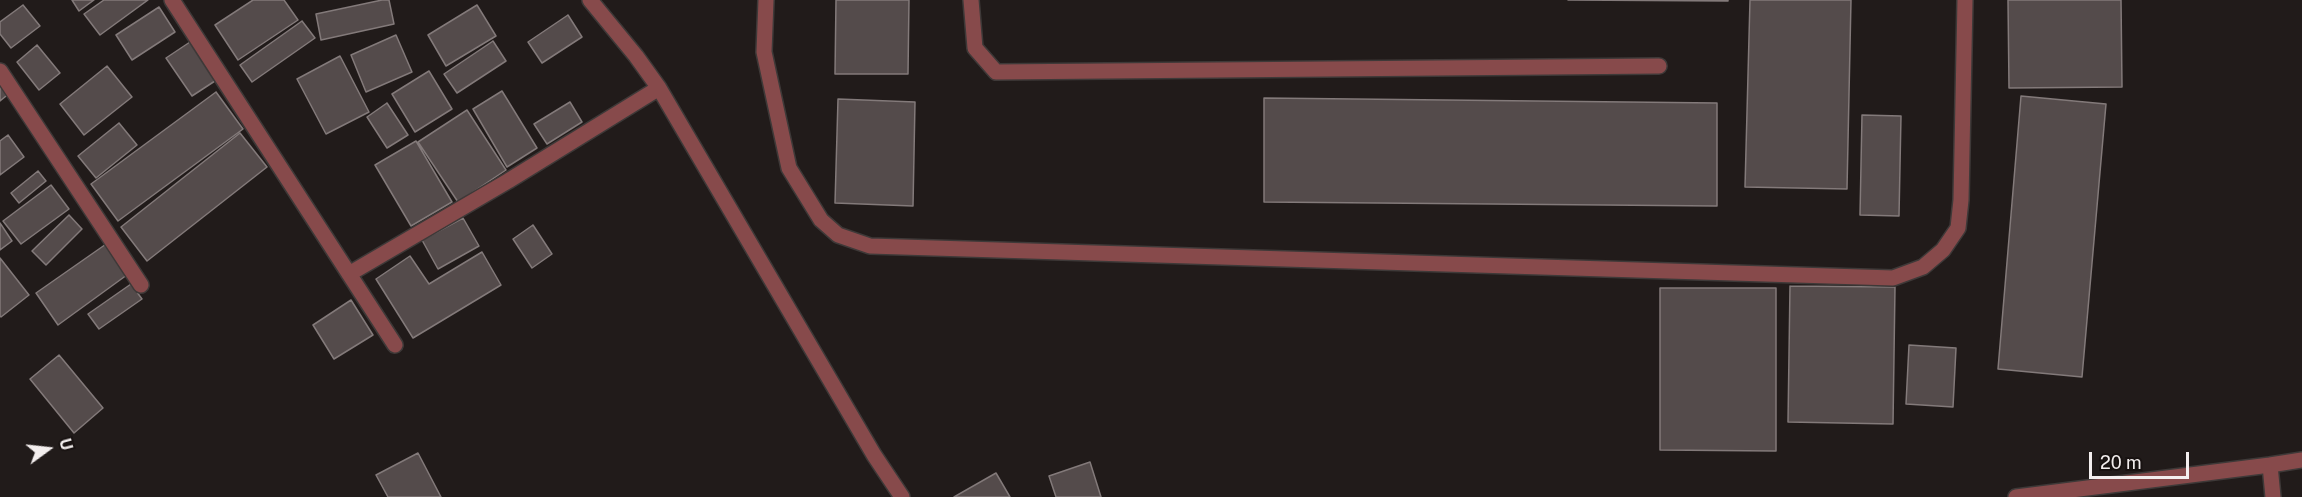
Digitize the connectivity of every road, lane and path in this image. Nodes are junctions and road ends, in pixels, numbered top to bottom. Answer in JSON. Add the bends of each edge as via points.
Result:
{"nodes":[{"id":1,"x":172,"y":0,"type":"edge"},
{"id":2,"x":591,"y":0,"type":"edge"},
{"id":3,"x":766,"y":0,"type":"edge"},
{"id":4,"x":971,"y":0,"type":"edge"},
{"id":5,"x":1965,"y":0,"type":"edge"},
{"id":6,"x":1659,"y":66,"type":"dead end"},
{"id":7,"x":0,"y":71,"type":"edge"},
{"id":8,"x":659,"y":87,"type":"junction"},
{"id":9,"x":349,"y":274,"type":"junction"},
{"id":10,"x":141,"y":285,"type":"dead end"},
{"id":11,"x":395,"y":345,"type":"dead end"},
{"id":12,"x":2302,"y":460,"type":"edge"},
{"id":13,"x":2270,"y":465,"type":"junction"},
{"id":14,"x":902,"y":497,"type":"edge"},
{"id":15,"x":2016,"y":497,"type":"edge"},
{"id":16,"x":2273,"y":497,"type":"edge"}],
"edges":[{"from":1,"to":9,"type":"street"},
{"from":2,"to":8,"type":"street"},
{"from":3,"to":5,"type":"street","via":[[764,52],[789,168],[821,220],[838,235],[870,246],[1893,278],[1923,267],[1943,250],[1958,228]]},
{"from":4,"to":6,"type":"street","via":[[975,48],[996,72]]},
{"from":7,"to":10,"type":"street"},
{"from":8,"to":9,"type":"street"},
{"from":8,"to":14,"type":"street"},
{"from":9,"to":11,"type":"street"},
{"from":12,"to":13,"type":"street"},
{"from":13,"to":15,"type":"street"},
{"from":13,"to":16,"type":"street"}]}
